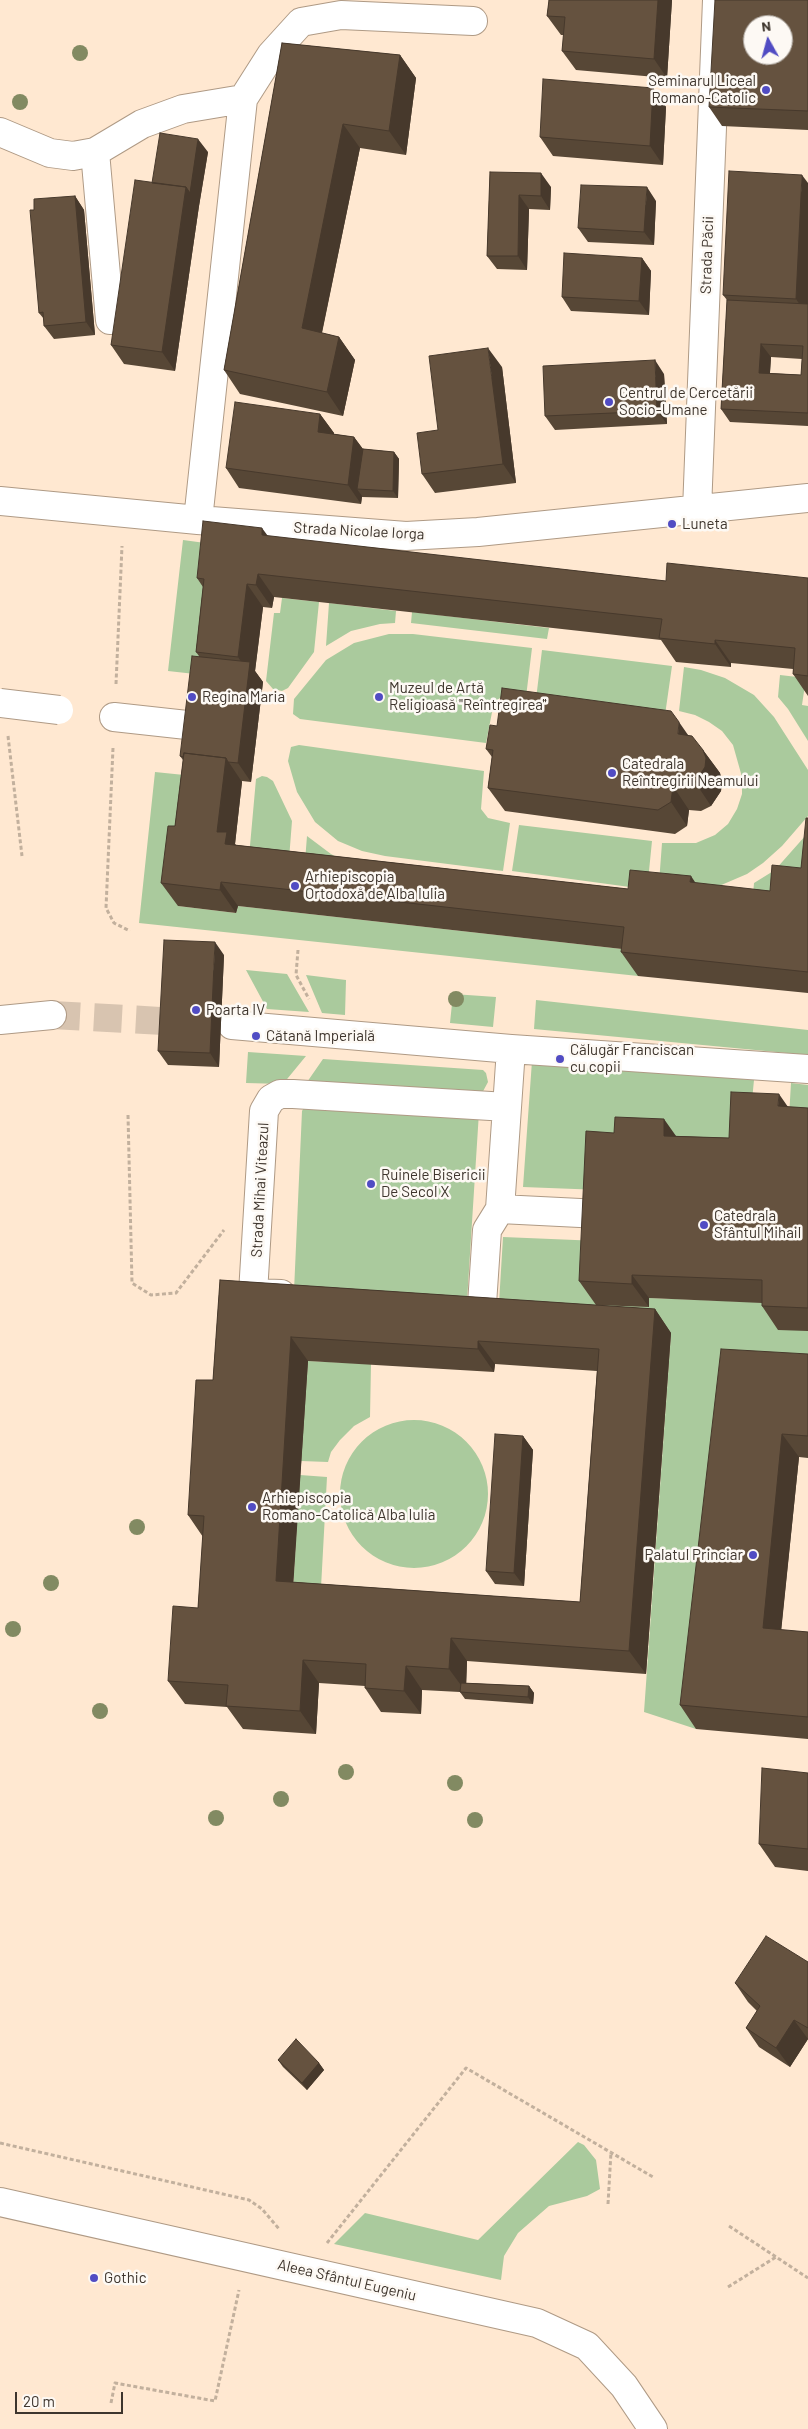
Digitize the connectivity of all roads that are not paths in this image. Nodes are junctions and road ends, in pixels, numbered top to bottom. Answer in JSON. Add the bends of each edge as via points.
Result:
{"nodes":[{"id":1,"x":717,"y":0,"type":"edge"},
{"id":2,"x":474,"y":21,"type":"dead end"},
{"id":3,"x":243,"y":99,"type":"junction"},
{"id":4,"x":0,"y":132,"type":"edge"},
{"id":5,"x":95,"y":152,"type":"junction"},
{"id":6,"x":110,"y":320,"type":"dead end"},
{"id":7,"x":808,"y":498,"type":"edge"},
{"id":8,"x":0,"y":501,"type":"edge"},
{"id":9,"x":697,"y":510,"type":"junction"},
{"id":10,"x":198,"y":520,"type":"junction"},
{"id":11,"x":0,"y":703,"type":"edge"},
{"id":12,"x":59,"y":710,"type":"dead end"},
{"id":13,"x":114,"y":717,"type":"road end"},
{"id":14,"x":196,"y":726,"type":"edge"},
{"id":15,"x":52,"y":1015,"type":"tunnel mouth"},
{"id":16,"x":0,"y":1020,"type":"edge"},
{"id":17,"x":232,"y":1025,"type":"dead end"},
{"id":18,"x":511,"y":1049,"type":"junction"},
{"id":19,"x":808,"y":1069,"type":"edge"},
{"id":20,"x":507,"y":1107,"type":"junction"},
{"id":21,"x":500,"y":1209,"type":"junction"},
{"id":22,"x":629,"y":1215,"type":"edge"},
{"id":23,"x":303,"y":1296,"type":"edge"},
{"id":24,"x":475,"y":1310,"type":"edge"},
{"id":25,"x":0,"y":2202,"type":"edge"},
{"id":26,"x":653,"y":2429,"type":"edge"}],
"edges":[{"from":1,"to":9,"type":"street","name":"Strada Păcii"},
{"from":2,"to":3,"type":"street","via":[[341,15],[301,22],[271,55]]},
{"from":3,"to":5,"type":"street","via":[[182,109],[142,124]]},
{"from":3,"to":10,"type":"street"},
{"from":4,"to":5,"type":"street","via":[[50,153],[74,156]]},
{"from":5,"to":6,"type":"street"},
{"from":7,"to":9,"type":"street","name":"Strada Nicolae Iorga"},
{"from":8,"to":10,"type":"street","name":"Strada Nicolae Iorga"},
{"from":9,"to":10,"type":"street","name":"Strada Nicolae Iorga","via":[[406,536]]},
{"from":11,"to":12,"type":"street","bridge":true},
{"from":13,"to":14,"type":"street"},
{"from":15,"to":16,"type":"street"},
{"from":17,"to":18,"type":"street"},
{"from":18,"to":19,"type":"street"},
{"from":18,"to":20,"type":"street"},
{"from":20,"to":21,"type":"street"},
{"from":20,"to":23,"type":"street","name":"Strada Mihai Viteazul","via":[[293,1094],[280,1094],[271,1099],[264,1111],[253,1293]]},
{"from":21,"to":22,"type":"street"},
{"from":21,"to":24,"type":"street","via":[[487,1230]]},
{"from":25,"to":26,"type":"street","name":"Aleea Sfântul Eugeniu","via":[[537,2323],[587,2346],[624,2386]]}]}
